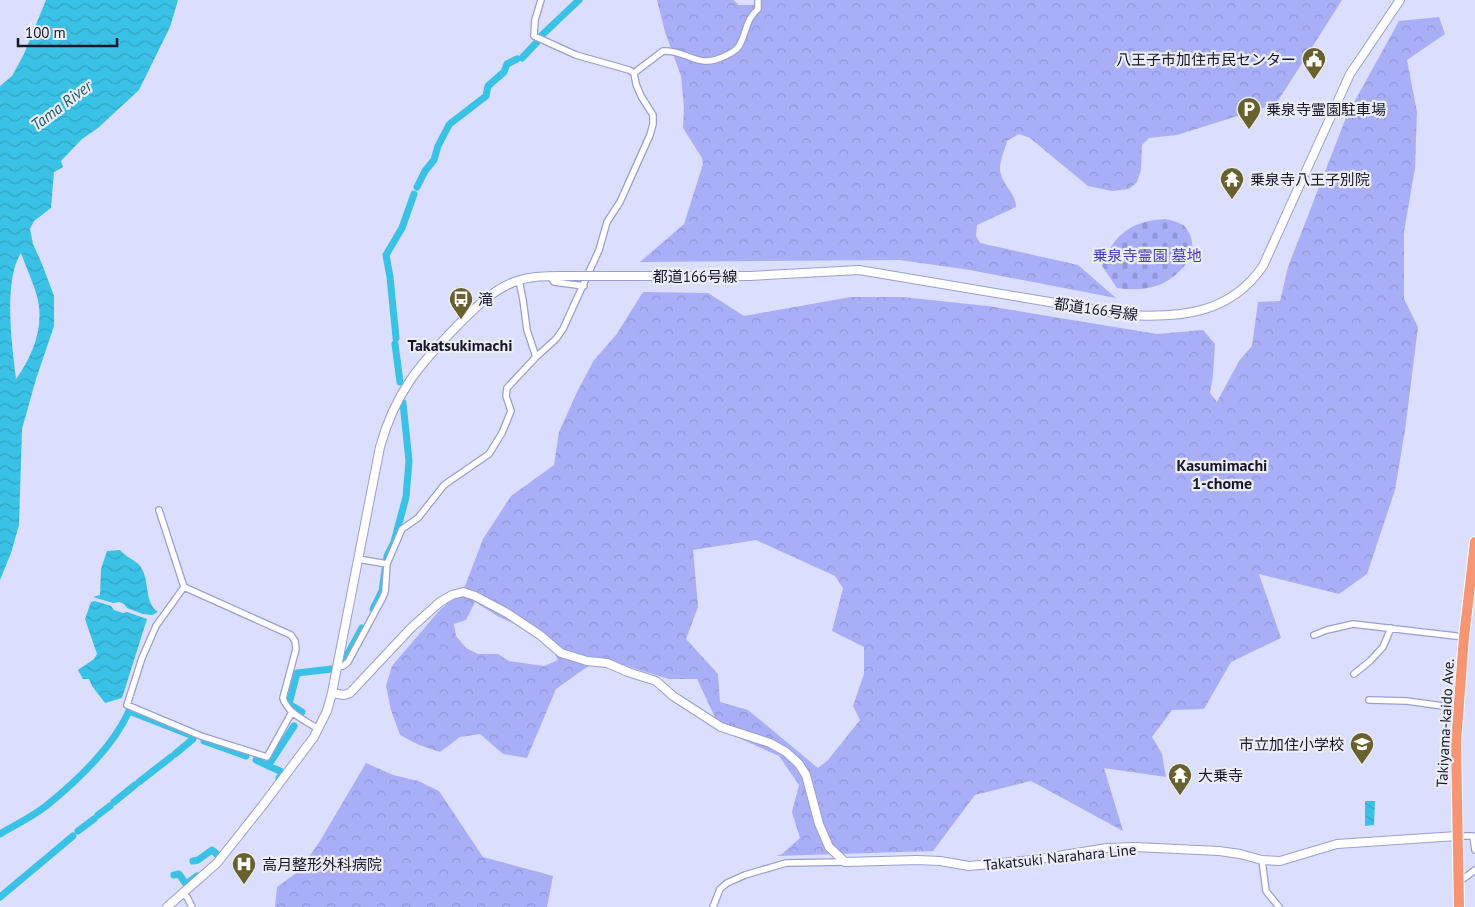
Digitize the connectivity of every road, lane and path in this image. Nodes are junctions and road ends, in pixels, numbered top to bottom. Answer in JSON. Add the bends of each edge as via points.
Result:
{"nodes":[{"id":1,"x":541,"y":0,"type":"edge"},
{"id":2,"x":758,"y":0,"type":"edge"},
{"id":3,"x":1400,"y":0,"type":"edge"},
{"id":4,"x":634,"y":73,"type":"junction"},
{"id":5,"x":550,"y":276,"type":"junction"},
{"id":6,"x":519,"y":280,"type":"junction"},
{"id":7,"x":584,"y":286,"type":"junction"},
{"id":8,"x":536,"y":357,"type":"junction"},
{"id":9,"x":159,"y":510,"type":"dead end"},
{"id":10,"x":1475,"y":542,"type":"edge"},
{"id":11,"x":358,"y":559,"type":"junction"},
{"id":12,"x":387,"y":564,"type":"junction"},
{"id":13,"x":184,"y":587,"type":"junction"},
{"id":14,"x":1391,"y":628,"type":"junction"},
{"id":15,"x":1314,"y":635,"type":"dead end"},
{"id":16,"x":1464,"y":637,"type":"junction"},
{"id":17,"x":337,"y":667,"type":"junction"},
{"id":18,"x":1354,"y":674,"type":"dead end"},
{"id":19,"x":332,"y":693,"type":"junction"},
{"id":20,"x":1369,"y":700,"type":"dead end"},
{"id":21,"x":1457,"y":708,"type":"junction"},
{"id":22,"x":292,"y":712,"type":"junction"},
{"id":23,"x":318,"y":729,"type":"junction"},
{"id":24,"x":1457,"y":836,"type":"junction"},
{"id":25,"x":1475,"y":850,"type":"edge"},
{"id":26,"x":1262,"y":860,"type":"junction"},
{"id":27,"x":845,"y":862,"type":"junction"},
{"id":28,"x":1475,"y":870,"type":"edge"},
{"id":29,"x":1459,"y":882,"type":"junction"},
{"id":30,"x":182,"y":894,"type":"junction"},
{"id":31,"x":167,"y":907,"type":"edge"},
{"id":32,"x":192,"y":907,"type":"edge"},
{"id":33,"x":713,"y":907,"type":"edge"},
{"id":34,"x":1279,"y":907,"type":"edge"},
{"id":35,"x":1459,"y":907,"type":"edge"}],
"edges":[{"from":1,"to":4,"type":"street","via":[[534,36],[576,55]]},
{"from":2,"to":4,"type":"street","via":[[758,9],[750,18],[735,51],[708,62],[663,51]]},
{"from":3,"to":5,"type":"main road","name":"都道166号線","bridge":true,"via":[[1350,74],[1263,266],[1239,292],[1213,307],[1157,316],[1119,315],[859,270],[750,276]]},
{"from":4,"to":7,"type":"street","via":[[641,96],[653,115],[653,124],[620,202],[607,222]]},
{"from":5,"to":6,"type":"main road","name":"都道166号線"},
{"from":5,"to":7,"type":"street","via":[[554,282]]},
{"from":6,"to":8,"type":"street","via":[[527,330]]},
{"from":6,"to":11,"type":"main road","name":"都道166号線","via":[[496,291],[474,309],[426,358],[401,395],[389,417],[380,447]]},
{"from":7,"to":8,"type":"street","via":[[556,339]]},
{"from":8,"to":12,"type":"street","via":[[508,388],[506,396],[511,411],[493,449],[444,485],[418,518],[402,529]]},
{"from":9,"to":13,"type":"street"},
{"from":10,"to":16,"type":"highway","name":"Takiyama-kaido Ave."},
{"from":11,"to":12,"type":"street"},
{"from":11,"to":17,"type":"main road","name":"都道166号線"},
{"from":12,"to":17,"type":"street","via":[[382,599],[348,662]]},
{"from":13,"to":22,"type":"street","via":[[291,635],[296,649],[283,698]]},
{"from":13,"to":22,"type":"street","via":[[156,626],[126,705],[201,736],[267,757]]},
{"from":14,"to":15,"type":"street","via":[[1353,624]]},
{"from":14,"to":16,"type":"street"},
{"from":14,"to":18,"type":"street","via":[[1383,647]]},
{"from":16,"to":21,"type":"highway","name":"Takiyama-kaido Ave."},
{"from":17,"to":19,"type":"main road","name":"都道166号線"},
{"from":19,"to":23,"type":"main road","name":"都道166号線"},
{"from":19,"to":27,"type":"main road","via":[[350,693],[440,602],[463,592],[507,613],[562,653],[607,663],[656,680],[680,702],[722,727],[770,743],[786,752],[806,775],[819,824],[829,847]]},
{"from":20,"to":21,"type":"street"},
{"from":21,"to":24,"type":"highway","name":"Takiyama-kaido Ave."},
{"from":22,"to":23,"type":"street"},
{"from":23,"to":30,"type":"main road","name":"都道166号線","via":[[223,856]]},
{"from":24,"to":25,"type":"street","via":[[1473,836]]},
{"from":24,"to":26,"type":"main road","name":"Takatsuki Narahara Line","via":[[1337,844],[1280,861]]},
{"from":24,"to":29,"type":"highway","name":"Takiyama-kaido Ave."},
{"from":26,"to":27,"type":"main road","name":"Takatsuki Narahara Line","via":[[1218,851],[1135,847],[969,866],[918,860]]},
{"from":26,"to":34,"type":"street","via":[[1266,891]]},
{"from":27,"to":33,"type":"street","via":[[786,863],[763,870],[727,883],[720,889]]},
{"from":28,"to":29,"type":"street"},
{"from":29,"to":35,"type":"highway","name":"Takiyama-kaido Ave."},
{"from":30,"to":31,"type":"main road","name":"都道166号線"},
{"from":30,"to":32,"type":"street"}]}
